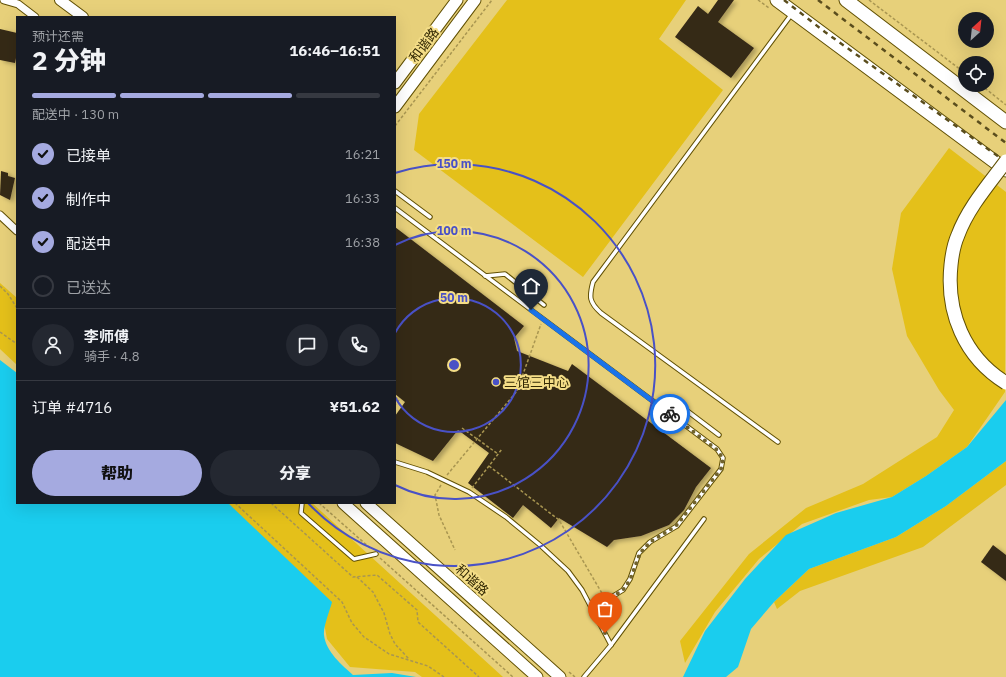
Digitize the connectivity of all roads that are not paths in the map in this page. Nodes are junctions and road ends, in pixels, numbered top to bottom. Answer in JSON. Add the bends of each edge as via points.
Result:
{"nodes":[{"id":1,"x":4,"y":0,"type":"edge"},
{"id":2,"x":60,"y":0,"type":"edge"},
{"id":3,"x":458,"y":0,"type":"edge"},
{"id":4,"x":475,"y":0,"type":"edge"},
{"id":5,"x":777,"y":0,"type":"edge"},
{"id":6,"x":846,"y":0,"type":"edge"},
{"id":7,"x":792,"y":12,"type":"junction"},
{"id":8,"x":34,"y":16,"type":"edge"},
{"id":9,"x":82,"y":16,"type":"edge"},
{"id":10,"x":396,"y":82,"type":"edge"},
{"id":11,"x":396,"y":106,"type":"edge"},
{"id":12,"x":1006,"y":122,"type":"edge"},
{"id":13,"x":1006,"y":160,"type":"edge"},
{"id":14,"x":1006,"y":171,"type":"edge"},
{"id":15,"x":396,"y":192,"type":"edge"},
{"id":16,"x":396,"y":209,"type":"edge"},
{"id":17,"x":0,"y":215,"type":"edge"},
{"id":18,"x":430,"y":217,"type":"dead end"},
{"id":19,"x":16,"y":229,"type":"edge"},
{"id":20,"x":485,"y":276,"type":"junction"},
{"id":21,"x":544,"y":305,"type":"dead end"},
{"id":22,"x":1006,"y":374,"type":"edge"},
{"id":23,"x":1006,"y":383,"type":"edge"},
{"id":24,"x":659,"y":406,"type":"junction"},
{"id":25,"x":719,"y":435,"type":"dead end"},
{"id":26,"x":778,"y":442,"type":"dead end"},
{"id":27,"x":396,"y":462,"type":"edge"},
{"id":28,"x":302,"y":504,"type":"edge"},
{"id":29,"x":344,"y":504,"type":"edge"},
{"id":30,"x":367,"y":504,"type":"edge"},
{"id":31,"x":704,"y":519,"type":"dead end"},
{"id":32,"x":376,"y":554,"type":"road end"},
{"id":33,"x":592,"y":609,"type":"junction"},
{"id":34,"x":611,"y":644,"type":"junction"},
{"id":35,"x":537,"y":677,"type":"edge"},
{"id":36,"x":560,"y":677,"type":"edge"},
{"id":37,"x":584,"y":677,"type":"edge"}],
"edges":[{"from":1,"to":8,"type":"street","via":[[18,4]]},
{"from":2,"to":9,"type":"street"},
{"from":3,"to":10,"type":"main road","name":"和谐路"},
{"from":4,"to":11,"type":"main road","name":"和谐路"},
{"from":5,"to":7,"type":"highway"},
{"from":6,"to":12,"type":"highway"},
{"from":7,"to":14,"type":"highway"},
{"from":7,"to":26,"type":"lane","via":[[593,282],[590,292],[591,303],[601,313]]},
{"from":13,"to":23,"type":"highway","bridge":true,"via":[[972,208],[957,235],[950,279],[955,320],[964,340],[995,376]]},
{"from":14,"to":22,"type":"highway","via":[[980,207],[968,231],[959,256],[956,283],[961,315],[971,338],[984,356]]},
{"from":15,"to":18,"type":"lane"},
{"from":16,"to":20,"type":"lane"},
{"from":17,"to":19,"type":"street"},
{"from":20,"to":21,"type":"lane","via":[[505,274]]},
{"from":20,"to":24,"type":"lane"},
{"from":24,"to":25,"type":"lane","via":[[668,399],[674,401]]},
{"from":24,"to":33,"type":"lane","via":[[716,449],[723,458],[721,469],[676,526],[650,542],[640,553],[630,580],[623,590]]},
{"from":27,"to":33,"type":"lane","via":[[427,472],[469,492],[506,517],[568,571]]},
{"from":28,"to":32,"type":"lane","via":[[301,512],[354,559]]},
{"from":29,"to":35,"type":"main road"},
{"from":30,"to":36,"type":"main road","name":"和谐路"},
{"from":31,"to":34,"type":"lane"},
{"from":33,"to":34,"type":"lane"},
{"from":34,"to":37,"type":"lane"}]}
